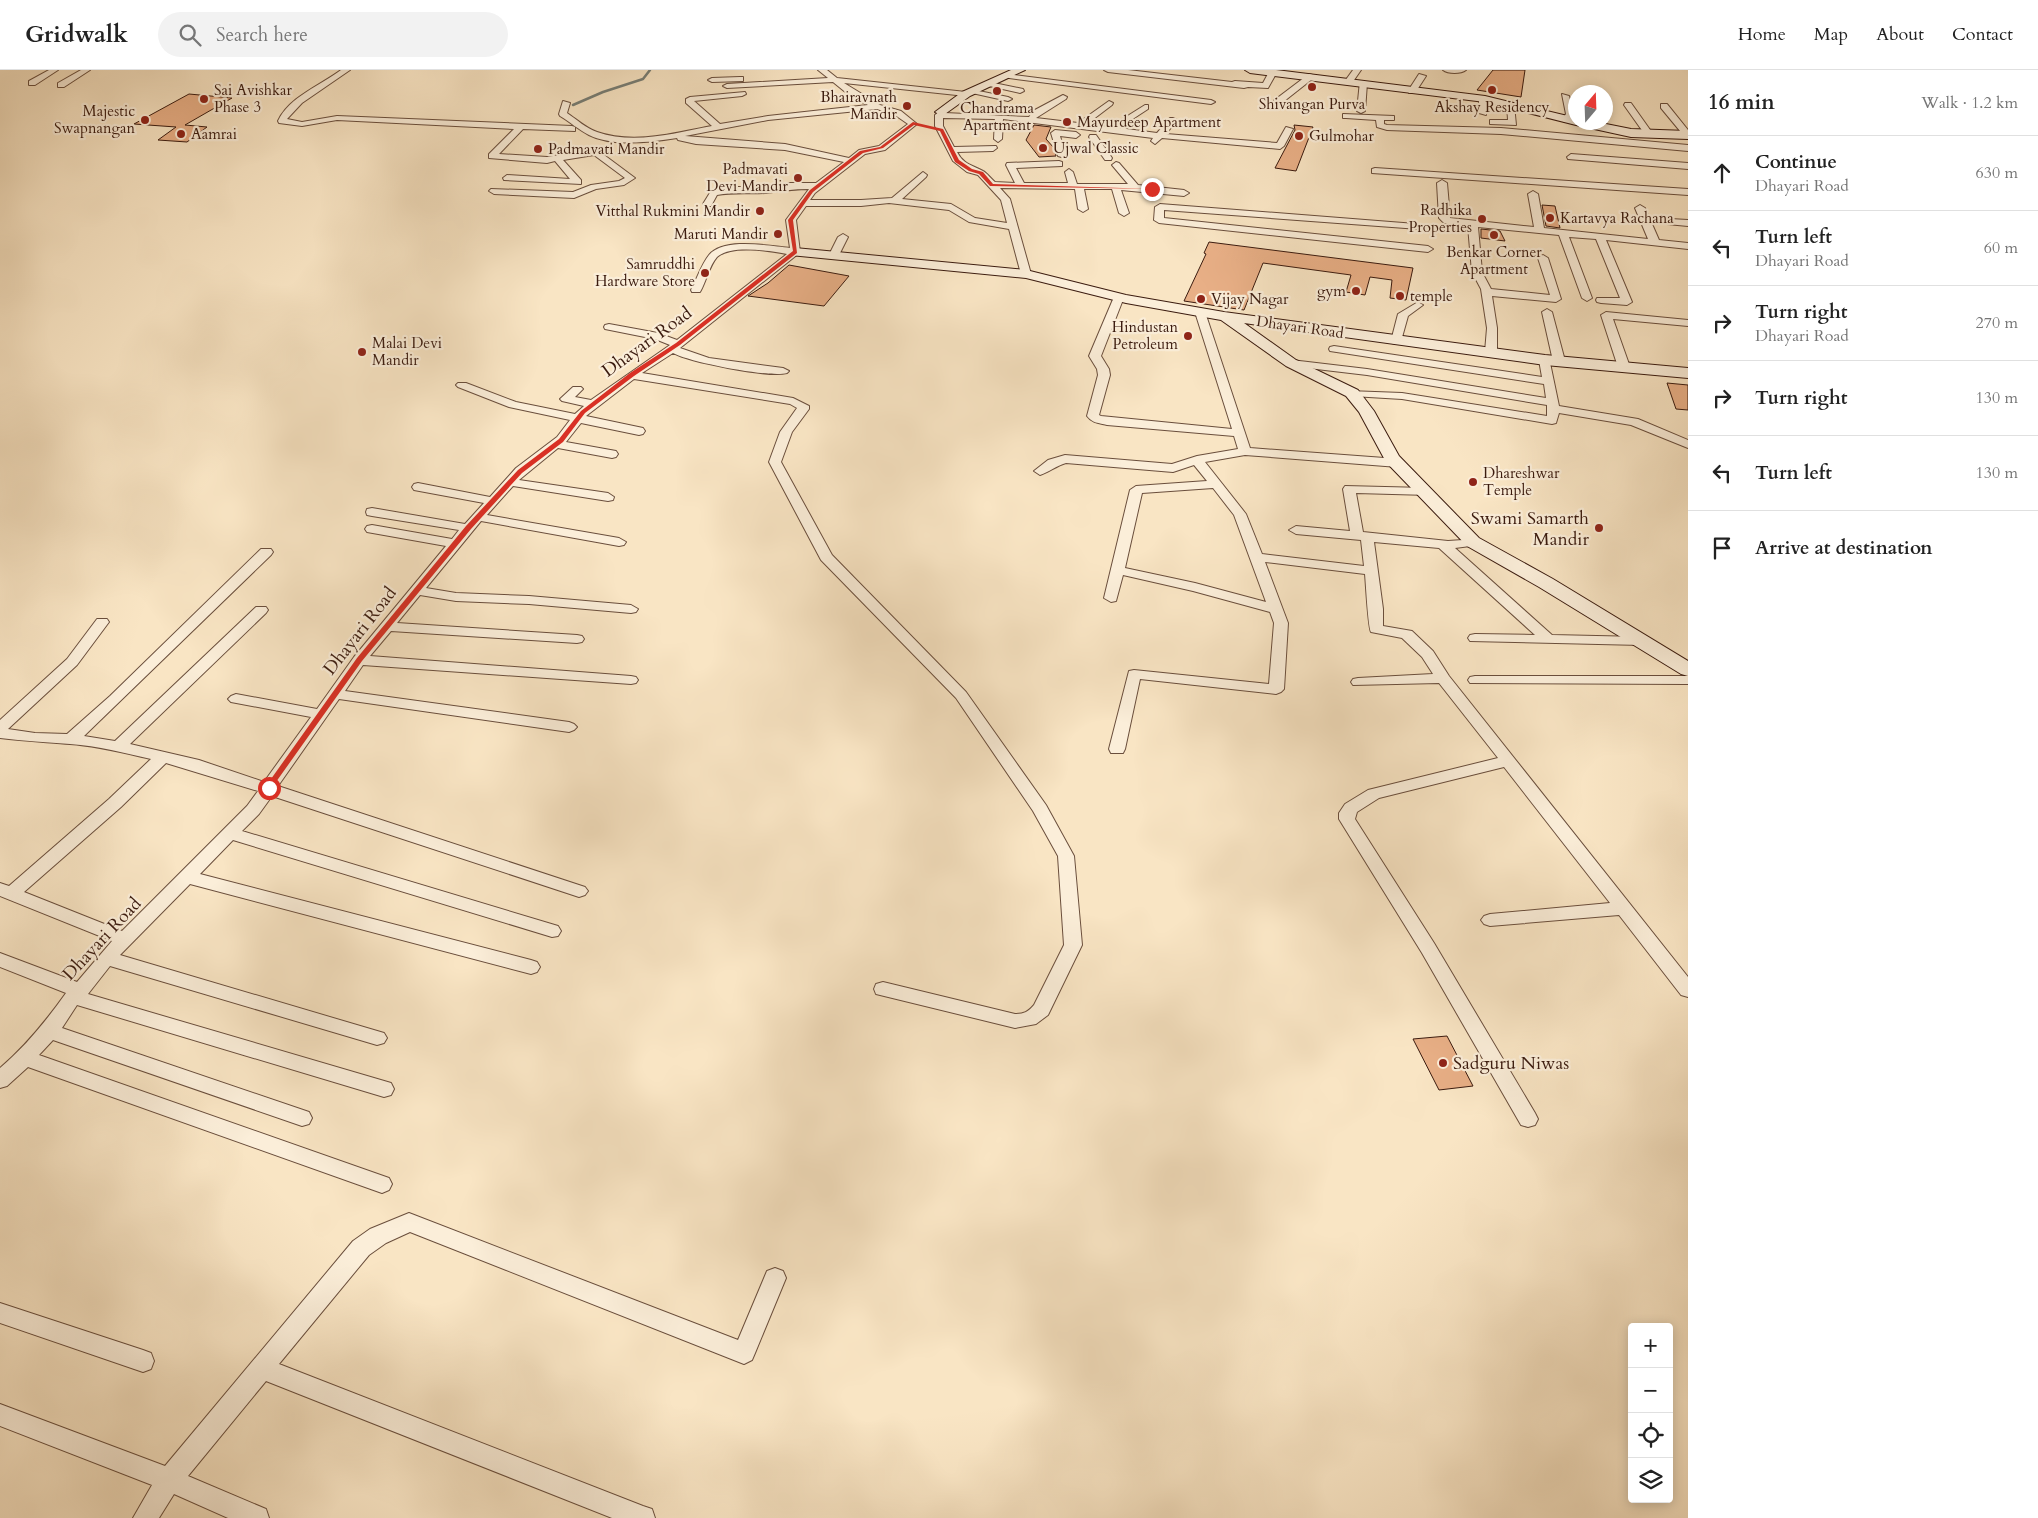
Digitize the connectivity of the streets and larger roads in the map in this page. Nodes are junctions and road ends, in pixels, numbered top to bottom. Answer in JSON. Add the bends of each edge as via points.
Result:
{"nodes":[{"id":1,"x":54,"y":70,"type":"edge"},
{"id":2,"x":86,"y":70,"type":"edge"},
{"id":3,"x":346,"y":70,"type":"edge"},
{"id":4,"x":1108,"y":70,"type":"edge"},
{"id":5,"x":1175,"y":70,"type":"edge"},
{"id":6,"x":1250,"y":70,"type":"edge"},
{"id":7,"x":1357,"y":70,"type":"edge"},
{"id":8,"x":1447,"y":70,"type":"edge"},
{"id":9,"x":1462,"y":70,"type":"edge"},
{"id":10,"x":1016,"y":72,"type":"edge"},
{"id":11,"x":1273,"y":72,"type":"junction"},
{"id":12,"x":1049,"y":74,"type":"dead end"},
{"id":13,"x":829,"y":75,"type":"edge"},
{"id":14,"x":1312,"y":76,"type":"junction"},
{"id":15,"x":1422,"y":76,"type":"dead end"},
{"id":16,"x":712,"y":80,"type":"dead end"},
{"id":17,"x":1350,"y":81,"type":"junction"},
{"id":18,"x":32,"y":83,"type":"dead end"},
{"id":19,"x":1363,"y":84,"type":"junction"},
{"id":20,"x":61,"y":85,"type":"dead end"},
{"id":21,"x":987,"y":85,"type":"junction"},
{"id":22,"x":727,"y":86,"type":"dead end"},
{"id":23,"x":844,"y":86,"type":"junction"},
{"id":24,"x":902,"y":86,"type":"junction"},
{"id":25,"x":1244,"y":86,"type":"dead end"},
{"id":26,"x":1020,"y":90,"type":"dead end"},
{"id":27,"x":1412,"y":91,"type":"junction"},
{"id":28,"x":852,"y":93,"type":"junction"},
{"id":29,"x":872,"y":94,"type":"dead end"},
{"id":30,"x":966,"y":94,"type":"junction"},
{"id":31,"x":891,"y":95,"type":"dead end"},
{"id":32,"x":1565,"y":96,"type":"dead end"},
{"id":33,"x":1063,"y":97,"type":"dead end"},
{"id":34,"x":1008,"y":99,"type":"dead end"},
{"id":35,"x":1482,"y":99,"type":"junction"},
{"id":36,"x":1109,"y":102,"type":"dead end"},
{"id":37,"x":1211,"y":102,"type":"dead end"},
{"id":38,"x":566,"y":103,"type":"dead end"},
{"id":39,"x":823,"y":103,"type":"dead end"},
{"id":40,"x":1275,"y":104,"type":"dead end"},
{"id":41,"x":1510,"y":105,"type":"junction"},
{"id":42,"x":1628,"y":105,"type":"dead end"},
{"id":43,"x":791,"y":106,"type":"dead end"},
{"id":44,"x":1664,"y":106,"type":"dead end"},
{"id":45,"x":1145,"y":107,"type":"dead end"},
{"id":46,"x":1568,"y":107,"type":"edge"},
{"id":47,"x":877,"y":108,"type":"junction"},
{"id":48,"x":828,"y":112,"type":"junction"},
{"id":49,"x":1361,"y":112,"type":"dead end"},
{"id":50,"x":940,"y":113,"type":"junction"},
{"id":51,"x":1483,"y":113,"type":"dead end"},
{"id":52,"x":798,"y":115,"type":"junction"},
{"id":53,"x":1346,"y":116,"type":"dead end"},
{"id":54,"x":999,"y":117,"type":"junction"},
{"id":55,"x":1380,"y":118,"type":"junction"},
{"id":56,"x":1031,"y":119,"type":"junction"},
{"id":57,"x":1173,"y":120,"type":"dead end"},
{"id":58,"x":1568,"y":121,"type":"edge"},
{"id":59,"x":828,"y":122,"type":"dead end"},
{"id":60,"x":1060,"y":123,"type":"junction"},
{"id":61,"x":522,"y":126,"type":"junction"},
{"id":62,"x":1080,"y":126,"type":"junction"},
{"id":63,"x":718,"y":127,"type":"junction"},
{"id":64,"x":572,"y":128,"type":"dead end"},
{"id":65,"x":1288,"y":129,"type":"dead end"},
{"id":66,"x":737,"y":130,"type":"dead end"},
{"id":67,"x":1611,"y":130,"type":"edge"},
{"id":68,"x":1110,"y":131,"type":"junction"},
{"id":69,"x":1055,"y":134,"type":"junction"},
{"id":70,"x":1649,"y":134,"type":"junction"},
{"id":71,"x":1161,"y":135,"type":"junction"},
{"id":72,"x":1688,"y":135,"type":"edge"},
{"id":73,"x":672,"y":136,"type":"junction"},
{"id":74,"x":1093,"y":137,"type":"junction"},
{"id":75,"x":998,"y":139,"type":"dead end"},
{"id":76,"x":1444,"y":139,"type":"dead end"},
{"id":77,"x":717,"y":143,"type":"junction"},
{"id":78,"x":1153,"y":143,"type":"junction"},
{"id":79,"x":993,"y":148,"type":"dead end"},
{"id":80,"x":1198,"y":148,"type":"dead end"},
{"id":81,"x":1688,"y":148,"type":"edge"},
{"id":82,"x":951,"y":150,"type":"junction"},
{"id":83,"x":1688,"y":156,"type":"edge"},
{"id":84,"x":1571,"y":157,"type":"dead end"},
{"id":85,"x":557,"y":158,"type":"junction"},
{"id":86,"x":1108,"y":158,"type":"dead end"},
{"id":87,"x":851,"y":161,"type":"junction"},
{"id":88,"x":1116,"y":165,"type":"dead end"},
{"id":89,"x":1688,"y":166,"type":"edge"},
{"id":90,"x":1375,"y":171,"type":"dead end"},
{"id":91,"x":1069,"y":172,"type":"dead end"},
{"id":92,"x":923,"y":175,"type":"dead end"},
{"id":93,"x":507,"y":178,"type":"dead end"},
{"id":94,"x":578,"y":182,"type":"junction"},
{"id":95,"x":1442,"y":183,"type":"dead end"},
{"id":96,"x":992,"y":185,"type":"junction"},
{"id":97,"x":819,"y":186,"type":"junction"},
{"id":98,"x":1021,"y":186,"type":"junction"},
{"id":99,"x":1076,"y":186,"type":"junction"},
{"id":100,"x":594,"y":187,"type":"junction"},
{"id":101,"x":1116,"y":187,"type":"junction"},
{"id":102,"x":1136,"y":188,"type":"junction"},
{"id":103,"x":1152,"y":189,"type":"junction"},
{"id":104,"x":494,"y":191,"type":"dead end"},
{"id":105,"x":1688,"y":192,"type":"edge"},
{"id":106,"x":1184,"y":193,"type":"dead end"},
{"id":107,"x":1533,"y":194,"type":"dead end"},
{"id":108,"x":895,"y":200,"type":"junction"},
{"id":109,"x":803,"y":203,"type":"junction"},
{"id":110,"x":708,"y":204,"type":"dead end"},
{"id":111,"x":1160,"y":207,"type":"junction"},
{"id":112,"x":1640,"y":208,"type":"dead end"},
{"id":113,"x":1083,"y":209,"type":"dead end"},
{"id":114,"x":1124,"y":213,"type":"dead end"},
{"id":115,"x":1670,"y":222,"type":"dead end"},
{"id":116,"x":1688,"y":223,"type":"edge"},
{"id":117,"x":1473,"y":225,"type":"junction"},
{"id":118,"x":1013,"y":227,"type":"junction"},
{"id":119,"x":1416,"y":227,"type":"dead end"},
{"id":120,"x":1540,"y":232,"type":"junction"},
{"id":121,"x":1563,"y":234,"type":"junction"},
{"id":122,"x":843,"y":237,"type":"dead end"},
{"id":123,"x":1600,"y":238,"type":"junction"},
{"id":124,"x":1655,"y":243,"type":"junction"},
{"id":125,"x":1687,"y":247,"type":"edge"},
{"id":126,"x":1428,"y":249,"type":"dead end"},
{"id":127,"x":795,"y":252,"type":"junction"},
{"id":128,"x":834,"y":255,"type":"junction"},
{"id":129,"x":1543,"y":258,"type":"dead end"},
{"id":130,"x":1026,"y":274,"type":"junction"},
{"id":131,"x":696,"y":290,"type":"dead end"},
{"id":132,"x":1486,"y":292,"type":"junction"},
{"id":133,"x":1118,"y":298,"type":"junction"},
{"id":134,"x":1587,"y":298,"type":"dead end"},
{"id":135,"x":1601,"y":300,"type":"dead end"},
{"id":136,"x":1418,"y":305,"type":"dead end"},
{"id":137,"x":1200,"y":312,"type":"junction"},
{"id":138,"x":1547,"y":312,"type":"dead end"},
{"id":139,"x":1224,"y":316,"type":"junction"},
{"id":140,"x":1688,"y":323,"type":"edge"},
{"id":141,"x":609,"y":327,"type":"dead end"},
{"id":142,"x":1335,"y":332,"type":"junction"},
{"id":143,"x":1396,"y":341,"type":"junction"},
{"id":144,"x":675,"y":346,"type":"junction"},
{"id":145,"x":1334,"y":349,"type":"junction"},
{"id":146,"x":1491,"y":352,"type":"junction"},
{"id":147,"x":1552,"y":361,"type":"junction"},
{"id":148,"x":1291,"y":363,"type":"junction"},
{"id":149,"x":1327,"y":367,"type":"junction"},
{"id":150,"x":1624,"y":367,"type":"junction"},
{"id":151,"x":783,"y":371,"type":"dead end"},
{"id":152,"x":1688,"y":373,"type":"edge"},
{"id":153,"x":632,"y":375,"type":"junction"},
{"id":154,"x":1549,"y":381,"type":"junction"},
{"id":155,"x":462,"y":385,"type":"dead end"},
{"id":156,"x":577,"y":389,"type":"dead end"},
{"id":157,"x":1352,"y":393,"type":"junction"},
{"id":158,"x":566,"y":399,"type":"junction"},
{"id":159,"x":593,"y":404,"type":"junction"},
{"id":160,"x":1553,"y":405,"type":"junction"},
{"id":161,"x":554,"y":409,"type":"dead end"},
{"id":162,"x":578,"y":418,"type":"junction"},
{"id":163,"x":639,"y":431,"type":"dead end"},
{"id":164,"x":1240,"y":433,"type":"junction"},
{"id":165,"x":556,"y":444,"type":"junction"},
{"id":166,"x":1688,"y":444,"type":"edge"},
{"id":167,"x":1245,"y":451,"type":"junction"},
{"id":168,"x":612,"y":454,"type":"dead end"},
{"id":169,"x":1198,"y":460,"type":"junction"},
{"id":170,"x":1398,"y":464,"type":"junction"},
{"id":171,"x":1040,"y":471,"type":"dead end"},
{"id":172,"x":510,"y":482,"type":"junction"},
{"id":173,"x":1217,"y":484,"type":"junction"},
{"id":174,"x":418,"y":486,"type":"dead end"},
{"id":175,"x":1425,"y":492,"type":"junction"},
{"id":176,"x":608,"y":497,"type":"dead end"},
{"id":177,"x":492,"y":502,"type":"junction"},
{"id":178,"x":372,"y":512,"type":"dead end"},
{"id":179,"x":478,"y":517,"type":"junction"},
{"id":180,"x":468,"y":528,"type":"junction"},
{"id":181,"x":372,"y":529,"type":"dead end"},
{"id":182,"x":1296,"y":530,"type":"dead end"},
{"id":183,"x":1362,"y":536,"type":"junction"},
{"id":184,"x":619,"y":542,"type":"dead end"},
{"id":185,"x":1473,"y":542,"type":"junction"},
{"id":186,"x":455,"y":544,"type":"junction"},
{"id":187,"x":1442,"y":544,"type":"junction"},
{"id":188,"x":266,"y":552,"type":"dead end"},
{"id":189,"x":1256,"y":557,"type":"junction"},
{"id":190,"x":1117,"y":570,"type":"junction"},
{"id":191,"x":1371,"y":571,"type":"junction"},
{"id":192,"x":416,"y":590,"type":"junction"},
{"id":193,"x":1111,"y":598,"type":"dead end"},
{"id":194,"x":1276,"y":609,"type":"junction"},
{"id":195,"x":260,"y":610,"type":"dead end"},
{"id":196,"x":631,"y":610,"type":"dead end"},
{"id":197,"x":102,"y":622,"type":"dead end"},
{"id":198,"x":387,"y":626,"type":"junction"},
{"id":199,"x":1475,"y":638,"type":"dead end"},
{"id":200,"x":577,"y":639,"type":"dead end"},
{"id":201,"x":1549,"y":640,"type":"junction"},
{"id":202,"x":1641,"y":641,"type":"junction"},
{"id":203,"x":360,"y":660,"type":"junction"},
{"id":204,"x":1688,"y":670,"type":"edge"},
{"id":205,"x":1443,"y":678,"type":"junction"},
{"id":206,"x":631,"y":680,"type":"dead end"},
{"id":207,"x":1475,"y":680,"type":"dead end"},
{"id":208,"x":1688,"y":680,"type":"edge"},
{"id":209,"x":1358,"y":682,"type":"dead end"},
{"id":210,"x":334,"y":694,"type":"junction"},
{"id":211,"x":236,"y":699,"type":"dead end"},
{"id":212,"x":320,"y":714,"type":"junction"},
{"id":213,"x":569,"y":727,"type":"dead end"},
{"id":214,"x":0,"y":728,"type":"edge"},
{"id":215,"x":0,"y":733,"type":"edge"},
{"id":216,"x":71,"y":739,"type":"junction"},
{"id":217,"x":118,"y":746,"type":"junction"},
{"id":218,"x":1117,"y":748,"type":"dead end"},
{"id":219,"x":164,"y":756,"type":"junction"},
{"id":220,"x":1506,"y":761,"type":"junction"},
{"id":221,"x":269,"y":788,"type":"junction"},
{"id":222,"x":231,"y":834,"type":"junction"},
{"id":223,"x":188,"y":877,"type":"junction"},
{"id":224,"x":6,"y":891,"type":"edge"},
{"id":225,"x":579,"y":891,"type":"dead end"},
{"id":226,"x":1623,"y":908,"type":"junction"},
{"id":227,"x":1490,"y":920,"type":"dead end"},
{"id":228,"x":552,"y":931,"type":"dead end"},
{"id":229,"x":126,"y":939,"type":"junction"},
{"id":230,"x":106,"y":958,"type":"junction"},
{"id":231,"x":0,"y":960,"type":"edge"},
{"id":232,"x":531,"y":967,"type":"dead end"},
{"id":233,"x":883,"y":989,"type":"dead end"},
{"id":234,"x":1688,"y":990,"type":"edge"},
{"id":235,"x":77,"y":994,"type":"junction"},
{"id":236,"x":49,"y":1031,"type":"junction"},
{"id":237,"x":377,"y":1038,"type":"dead end"},
{"id":238,"x":25,"y":1058,"type":"junction"},
{"id":239,"x":0,"y":1080,"type":"edge"},
{"id":240,"x":384,"y":1090,"type":"dead end"},
{"id":241,"x":302,"y":1118,"type":"dead end"},
{"id":242,"x":1528,"y":1119,"type":"dead end"},
{"id":243,"x":382,"y":1184,"type":"dead end"},
{"id":244,"x":775,"y":1278,"type":"dead end"},
{"id":245,"x":0,"y":1313,"type":"edge"},
{"id":246,"x":143,"y":1361,"type":"dead end"},
{"id":247,"x":262,"y":1368,"type":"junction"},
{"id":248,"x":0,"y":1415,"type":"edge"},
{"id":249,"x":169,"y":1480,"type":"junction"},
{"id":250,"x":145,"y":1518,"type":"edge"},
{"id":251,"x":257,"y":1518,"type":"edge"},
{"id":252,"x":643,"y":1518,"type":"edge"}],
"edges":[{"from":1,"to":18,"type":"street"},
{"from":2,"to":20,"type":"street"},
{"from":3,"to":61,"type":"street","via":[[298,103],[283,116],[282,121],[302,124],[337,118]]},
{"from":4,"to":25,"type":"street"},
{"from":5,"to":11,"type":"street","via":[[1172,76],[1263,86]]},
{"from":6,"to":11,"type":"street"},
{"from":7,"to":17,"type":"street"},
{"from":8,"to":9,"type":"street"},
{"from":10,"to":12,"type":"street"},
{"from":10,"to":21,"type":"street"},
{"from":10,"to":37,"type":"street","via":[[1029,80]]},
{"from":11,"to":14,"type":"street"},
{"from":13,"to":16,"type":"street"},
{"from":13,"to":22,"type":"street"},
{"from":13,"to":23,"type":"street"},
{"from":13,"to":24,"type":"street"},
{"from":14,"to":17,"type":"street"},
{"from":14,"to":40,"type":"street"},
{"from":15,"to":27,"type":"street"},
{"from":17,"to":19,"type":"street"},
{"from":19,"to":27,"type":"street"},
{"from":19,"to":49,"type":"street"},
{"from":21,"to":26,"type":"street"},
{"from":21,"to":30,"type":"street"},
{"from":23,"to":28,"type":"street"},
{"from":23,"to":63,"type":"street","via":[[690,99],[694,107]]},
{"from":24,"to":30,"type":"street"},
{"from":24,"to":31,"type":"street"},
{"from":27,"to":35,"type":"street"},
{"from":28,"to":29,"type":"street"},
{"from":28,"to":47,"type":"street"},
{"from":30,"to":34,"type":"street"},
{"from":30,"to":50,"type":"street"},
{"from":32,"to":46,"type":"street"},
{"from":33,"to":56,"type":"street"},
{"from":35,"to":41,"type":"street"},
{"from":35,"to":51,"type":"street"},
{"from":36,"to":62,"type":"street"},
{"from":38,"to":73,"type":"street","via":[[563,114],[593,134],[652,140]]},
{"from":39,"to":48,"type":"street"},
{"from":41,"to":55,"type":"street","via":[[1513,123]]},
{"from":41,"to":58,"type":"street"},
{"from":42,"to":70,"type":"street"},
{"from":43,"to":52,"type":"street"},
{"from":44,"to":72,"type":"street"},
{"from":45,"to":68,"type":"street"},
{"from":47,"to":48,"type":"street"},
{"from":47,"to":87,"type":"street","via":[[898,113],[918,125],[882,148],[862,152]]},
{"from":48,"to":52,"type":"street","via":[[809,109]]},
{"from":48,"to":59,"type":"street"},
{"from":50,"to":54,"type":"street"},
{"from":50,"to":82,"type":"street","via":[[937,129]]},
{"from":52,"to":63,"type":"street"},
{"from":53,"to":55,"type":"street"},
{"from":54,"to":56,"type":"street"},
{"from":54,"to":75,"type":"street"},
{"from":55,"to":81,"type":"street","via":[[1380,125],[1387,127],[1501,131]]},
{"from":56,"to":60,"type":"street"},
{"from":57,"to":71,"type":"street"},
{"from":60,"to":62,"type":"street"},
{"from":60,"to":69,"type":"street"},
{"from":61,"to":64,"type":"street"},
{"from":61,"to":85,"type":"street","via":[[492,156],[529,160]]},
{"from":62,"to":68,"type":"street"},
{"from":63,"to":73,"type":"street"},
{"from":65,"to":71,"type":"street","via":[[1280,146]]},
{"from":66,"to":77,"type":"street"},
{"from":67,"to":70,"type":"street"},
{"from":68,"to":71,"type":"street"},
{"from":69,"to":74,"type":"street"},
{"from":69,"to":98,"type":"street","via":[[1060,160],[1010,165]]},
{"from":70,"to":72,"type":"street"},
{"from":71,"to":78,"type":"street"},
{"from":73,"to":77,"type":"street"},
{"from":74,"to":78,"type":"street"},
{"from":74,"to":86,"type":"street"},
{"from":76,"to":83,"type":"street","via":[[1512,140]]},
{"from":77,"to":87,"type":"street","via":[[785,147]]},
{"from":78,"to":80,"type":"street"},
{"from":79,"to":82,"type":"street"},
{"from":82,"to":96,"type":"street","via":[[957,161],[981,173]]},
{"from":84,"to":89,"type":"street"},
{"from":85,"to":94,"type":"street"},
{"from":85,"to":100,"type":"street","via":[[600,152],[631,178]]},
{"from":87,"to":97,"type":"street"},
{"from":88,"to":102,"type":"street"},
{"from":90,"to":105,"type":"street"},
{"from":91,"to":99,"type":"street"},
{"from":92,"to":108,"type":"street"},
{"from":93,"to":94,"type":"street"},
{"from":94,"to":100,"type":"street"},
{"from":95,"to":117,"type":"street","via":[[1444,218]]},
{"from":96,"to":98,"type":"street"},
{"from":96,"to":118,"type":"street","via":[[1005,199]]},
{"from":97,"to":109,"type":"street"},
{"from":97,"to":110,"type":"street","via":[[724,190],[714,193]]},
{"from":98,"to":99,"type":"street"},
{"from":99,"to":101,"type":"street"},
{"from":99,"to":113,"type":"street"},
{"from":100,"to":104,"type":"street","via":[[574,195]]},
{"from":101,"to":102,"type":"street"},
{"from":101,"to":114,"type":"street"},
{"from":102,"to":103,"type":"street"},
{"from":103,"to":106,"type":"street"},
{"from":103,"to":111,"type":"street"},
{"from":107,"to":120,"type":"street"},
{"from":108,"to":109,"type":"street"},
{"from":108,"to":118,"type":"street","via":[[951,207],[972,220]]},
{"from":109,"to":127,"type":"street","via":[[791,220]]},
{"from":111,"to":119,"type":"street"},
{"from":111,"to":126,"type":"street","via":[[1158,225]]},
{"from":112,"to":124,"type":"street"},
{"from":115,"to":116,"type":"street"},
{"from":117,"to":120,"type":"street"},
{"from":117,"to":132,"type":"street","via":[[1477,272]]},
{"from":118,"to":130,"type":"street"},
{"from":120,"to":121,"type":"street"},
{"from":121,"to":123,"type":"street"},
{"from":121,"to":134,"type":"street"},
{"from":122,"to":128,"type":"street"},
{"from":123,"to":124,"type":"street"},
{"from":123,"to":135,"type":"street","via":[[1627,302]]},
{"from":124,"to":125,"type":"street"},
{"from":127,"to":128,"type":"street","name":"Dhayari Road"},
{"from":127,"to":131,"type":"street","via":[[746,247],[723,250],[715,254]]},
{"from":127,"to":144,"type":"street","name":"Dhayari Road"},
{"from":128,"to":130,"type":"street","name":"Dhayari Road"},
{"from":129,"to":132,"type":"street","via":[[1556,299]]},
{"from":130,"to":133,"type":"street","name":"Dhayari Road"},
{"from":132,"to":146,"type":"street","via":[[1492,328]]},
{"from":133,"to":137,"type":"street","name":"Dhayari Road"},
{"from":133,"to":164,"type":"street","via":[[1095,356],[1104,375],[1093,416],[1107,421]]},
{"from":136,"to":143,"type":"street","via":[[1403,314]]},
{"from":137,"to":139,"type":"street","name":"Dhayari Road"},
{"from":137,"to":164,"type":"street"},
{"from":138,"to":147,"type":"street"},
{"from":139,"to":142,"type":"street","name":"Dhayari Road"},
{"from":139,"to":148,"type":"street"},
{"from":140,"to":150,"type":"street","via":[[1606,315]]},
{"from":141,"to":144,"type":"street","via":[[658,336]]},
{"from":142,"to":143,"type":"street","name":"Dhayari Road"},
{"from":142,"to":145,"type":"street"},
{"from":143,"to":146,"type":"street","name":"Dhayari Road"},
{"from":144,"to":151,"type":"street","via":[[678,352],[700,360]]},
{"from":144,"to":153,"type":"street","name":"Dhayari Road"},
{"from":145,"to":149,"type":"street"},
{"from":145,"to":154,"type":"street"},
{"from":146,"to":147,"type":"street","name":"Dhayari Road"},
{"from":147,"to":150,"type":"street","name":"Dhayari Road"},
{"from":147,"to":154,"type":"street"},
{"from":148,"to":149,"type":"street"},
{"from":148,"to":157,"type":"street"},
{"from":149,"to":160,"type":"street"},
{"from":150,"to":152,"type":"street","name":"Dhayari Road"},
{"from":153,"to":159,"type":"street","name":"Dhayari Road"},
{"from":153,"to":233,"type":"street","via":[[793,401],[803,406],[786,432],[776,462],[826,557],[961,695],[1040,809],[1066,856],[1073,945],[1035,1017],[1015,1022]]},
{"from":154,"to":160,"type":"street"},
{"from":155,"to":162,"type":"street","via":[[513,405]]},
{"from":156,"to":158,"type":"street"},
{"from":157,"to":160,"type":"street","via":[[1402,396],[1552,420]]},
{"from":157,"to":170,"type":"street"},
{"from":158,"to":159,"type":"street"},
{"from":158,"to":161,"type":"street"},
{"from":159,"to":162,"type":"street","name":"Dhayari Road"},
{"from":160,"to":166,"type":"street","via":[[1634,422]]},
{"from":162,"to":163,"type":"street"},
{"from":162,"to":165,"type":"street","name":"Dhayari Road"},
{"from":164,"to":167,"type":"street"},
{"from":165,"to":168,"type":"street"},
{"from":165,"to":172,"type":"street","name":"Dhayari Road"},
{"from":167,"to":169,"type":"street"},
{"from":167,"to":170,"type":"street"},
{"from":169,"to":171,"type":"street","via":[[1173,468],[1065,459],[1052,462]]},
{"from":169,"to":173,"type":"street"},
{"from":170,"to":175,"type":"street"},
{"from":172,"to":176,"type":"street"},
{"from":172,"to":177,"type":"street","name":"Dhayari Road"},
{"from":173,"to":189,"type":"street","via":[[1240,514]]},
{"from":173,"to":190,"type":"street","via":[[1136,490]]},
{"from":174,"to":177,"type":"street"},
{"from":175,"to":183,"type":"street","via":[[1349,489]]},
{"from":175,"to":185,"type":"street"},
{"from":177,"to":179,"type":"street","name":"Dhayari Road"},
{"from":178,"to":180,"type":"street"},
{"from":179,"to":180,"type":"street","name":"Dhayari Road"},
{"from":179,"to":184,"type":"street"},
{"from":180,"to":186,"type":"street","name":"Dhayari Road"},
{"from":181,"to":186,"type":"street"},
{"from":182,"to":183,"type":"street"},
{"from":183,"to":187,"type":"street"},
{"from":183,"to":191,"type":"street"},
{"from":185,"to":187,"type":"street"},
{"from":185,"to":202,"type":"street"},
{"from":186,"to":192,"type":"street","name":"Dhayari Road"},
{"from":187,"to":201,"type":"street"},
{"from":188,"to":216,"type":"street"},
{"from":189,"to":191,"type":"street"},
{"from":189,"to":194,"type":"street"},
{"from":190,"to":193,"type":"street"},
{"from":190,"to":194,"type":"street"},
{"from":191,"to":205,"type":"street","via":[[1376,629],[1407,634],[1428,654]]},
{"from":192,"to":196,"type":"street","via":[[456,597]]},
{"from":192,"to":198,"type":"street","name":"Dhayari Road"},
{"from":194,"to":218,"type":"street","via":[[1281,623],[1276,689],[1134,674]]},
{"from":195,"to":217,"type":"street"},
{"from":197,"to":214,"type":"street","via":[[72,662]]},
{"from":198,"to":200,"type":"street"},
{"from":198,"to":203,"type":"street","name":"Dhayari Road"},
{"from":199,"to":201,"type":"street"},
{"from":201,"to":202,"type":"street"},
{"from":202,"to":204,"type":"street"},
{"from":203,"to":206,"type":"street"},
{"from":203,"to":210,"type":"street","name":"Dhayari Road"},
{"from":205,"to":209,"type":"street"},
{"from":205,"to":220,"type":"street"},
{"from":207,"to":208,"type":"street"},
{"from":210,"to":212,"type":"street","name":"Dhayari Road"},
{"from":210,"to":213,"type":"street"},
{"from":211,"to":212,"type":"street"},
{"from":212,"to":221,"type":"street","name":"Dhayari Road"},
{"from":215,"to":216,"type":"street"},
{"from":216,"to":217,"type":"street"},
{"from":217,"to":219,"type":"street"},
{"from":219,"to":221,"type":"street"},
{"from":219,"to":224,"type":"street","via":[[115,802]]},
{"from":220,"to":226,"type":"street"},
{"from":220,"to":242,"type":"street","via":[[1374,794],[1351,808],[1347,819],[1428,948]]},
{"from":221,"to":222,"type":"street","name":"Dhayari Road"},
{"from":221,"to":225,"type":"street"},
{"from":222,"to":223,"type":"street","name":"Dhayari Road"},
{"from":222,"to":228,"type":"street"},
{"from":223,"to":229,"type":"street","name":"Dhayari Road"},
{"from":223,"to":232,"type":"street"},
{"from":224,"to":229,"type":"street"},
{"from":226,"to":227,"type":"street"},
{"from":226,"to":234,"type":"street"},
{"from":229,"to":230,"type":"street","name":"Dhayari Road"},
{"from":230,"to":235,"type":"street","name":"Dhayari Road"},
{"from":230,"to":237,"type":"street"},
{"from":231,"to":235,"type":"street"},
{"from":235,"to":236,"type":"street","name":"Dhayari Road"},
{"from":235,"to":240,"type":"street"},
{"from":236,"to":238,"type":"street","name":"Dhayari Road"},
{"from":236,"to":241,"type":"street"},
{"from":238,"to":239,"type":"street","name":"Dhayari Road"},
{"from":238,"to":243,"type":"street"},
{"from":244,"to":247,"type":"street","via":[[744,1353],[409,1222],[361,1248]]},
{"from":245,"to":246,"type":"street"},
{"from":247,"to":249,"type":"street"},
{"from":247,"to":252,"type":"street"},
{"from":248,"to":249,"type":"street"},
{"from":249,"to":250,"type":"street"},
{"from":249,"to":251,"type":"street"}]}
